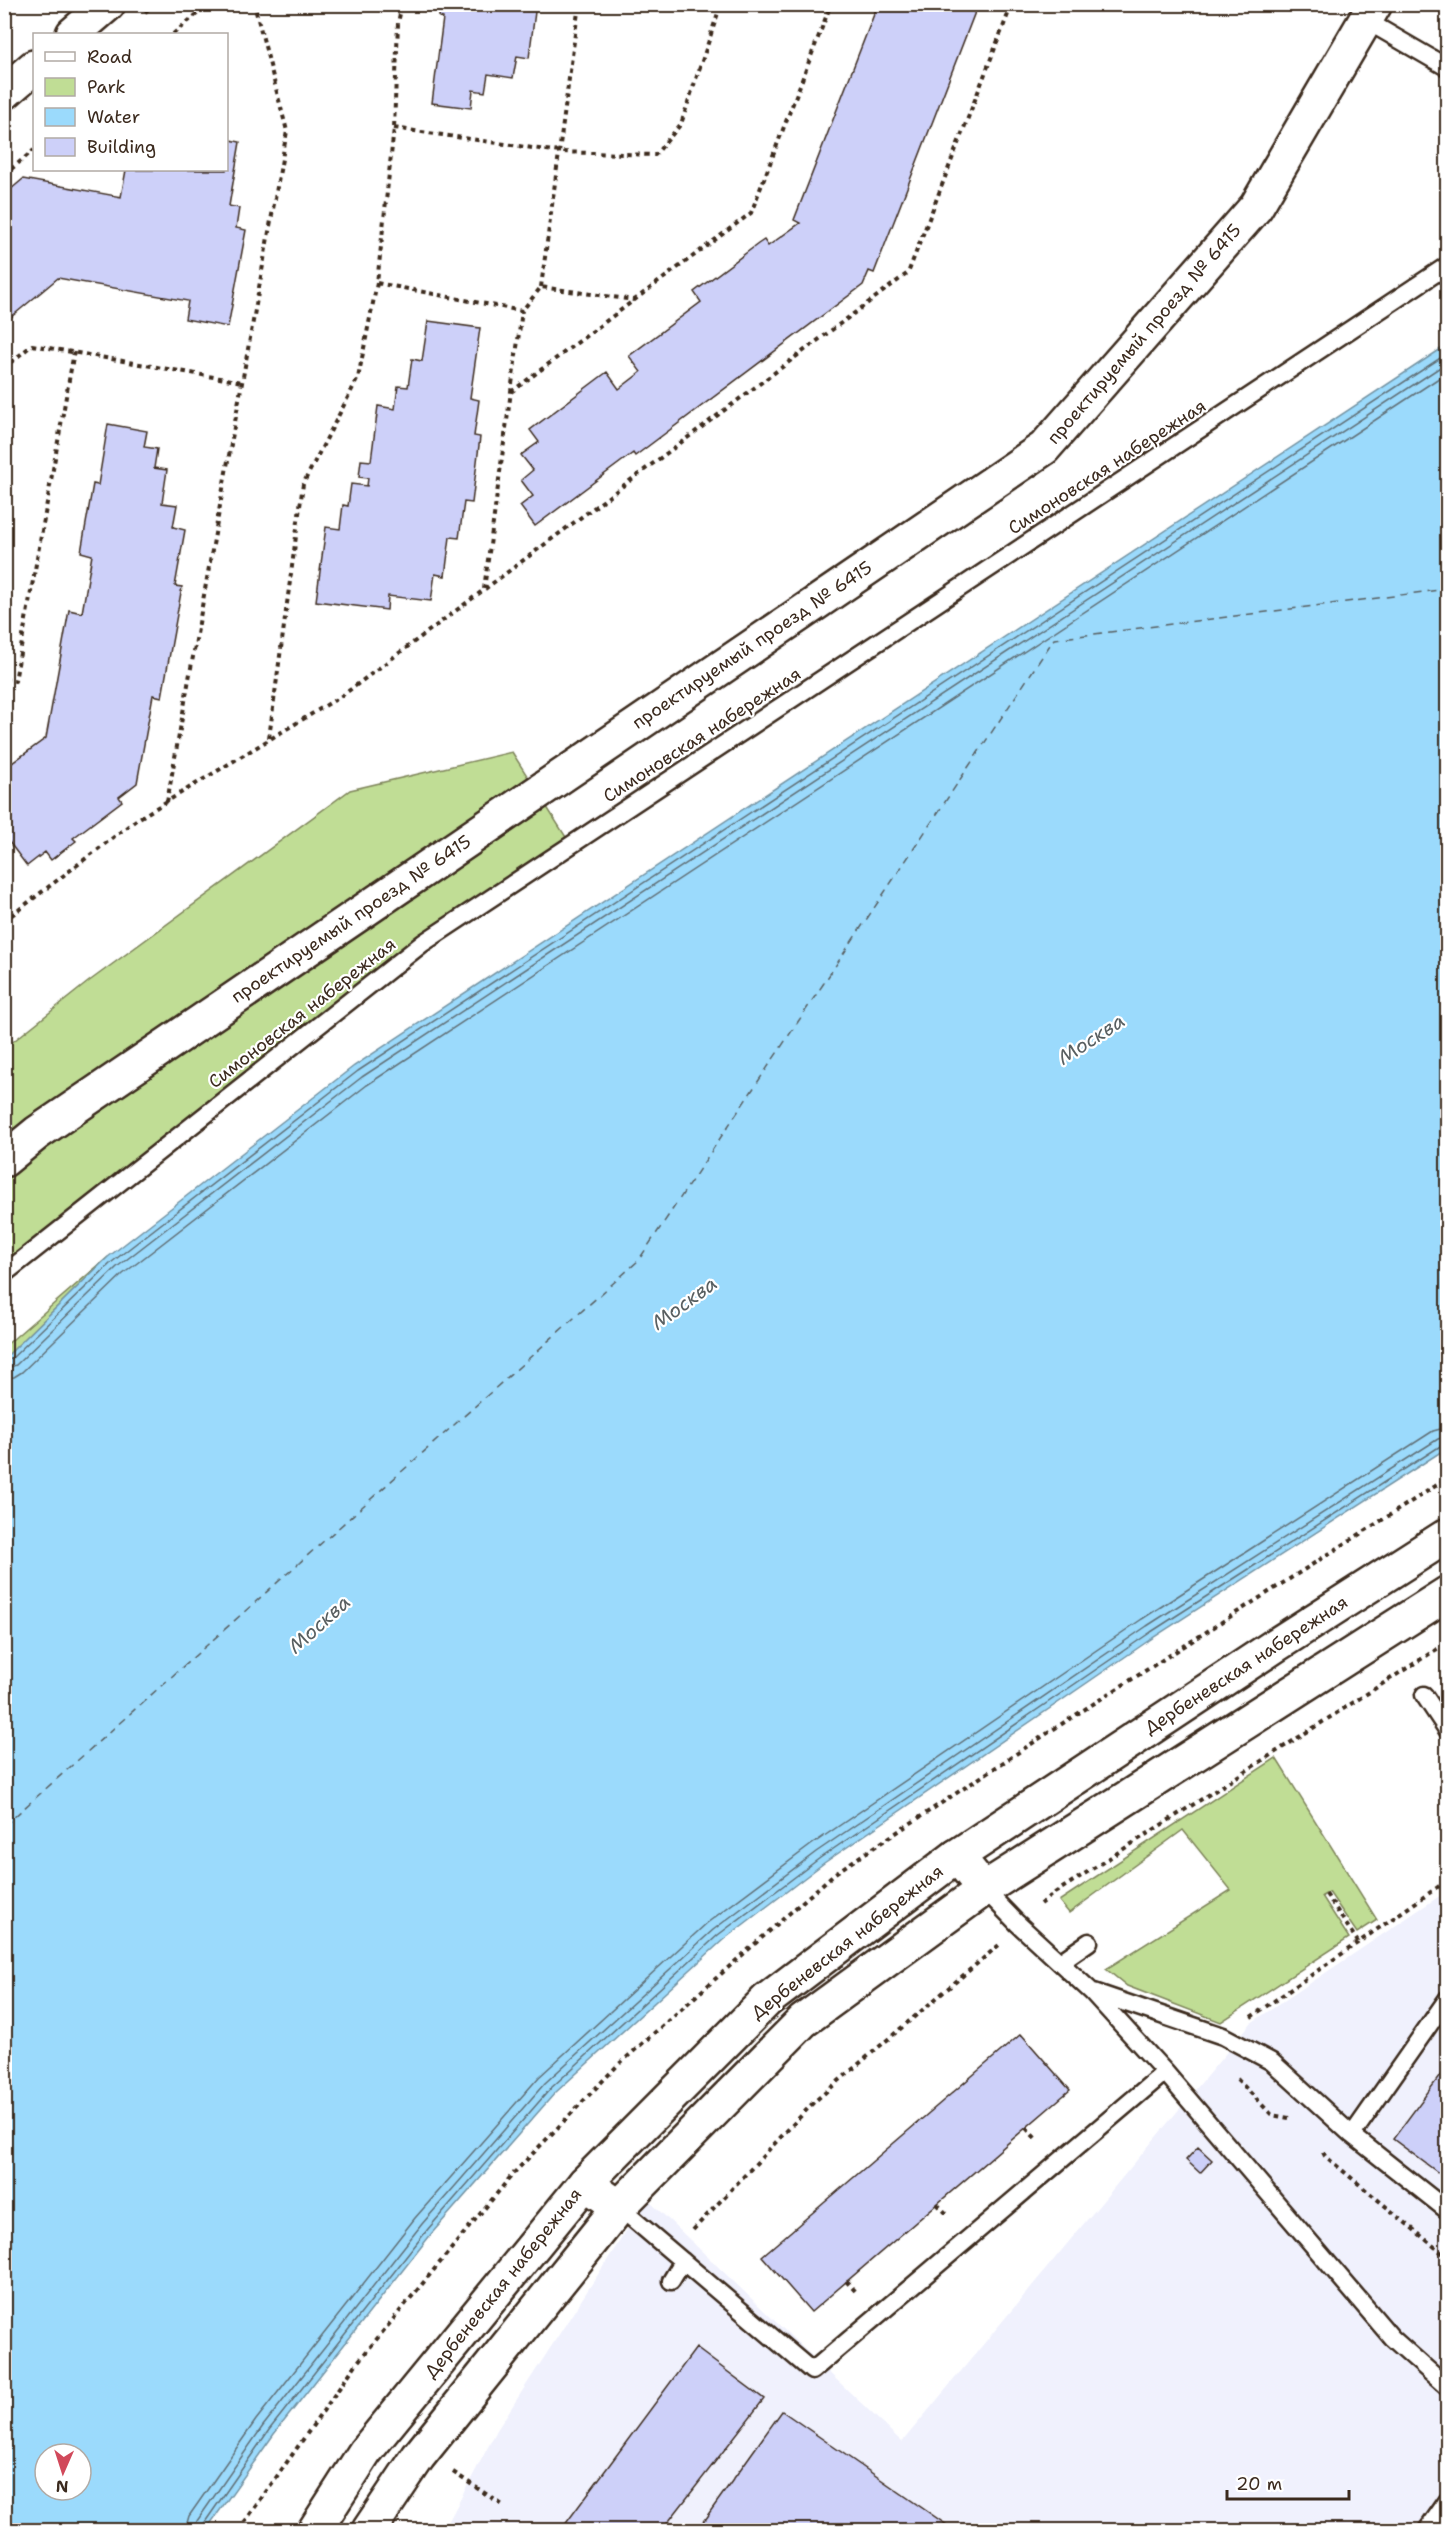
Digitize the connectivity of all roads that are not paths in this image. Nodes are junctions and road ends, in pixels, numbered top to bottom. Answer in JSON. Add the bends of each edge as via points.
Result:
{"nodes":[{"id":1,"x":108,"y":4,"type":"edge"},
{"id":2,"x":1371,"y":13,"type":"edge"},
{"id":3,"x":74,"y":33,"type":"edge"},
{"id":4,"x":33,"y":68,"type":"edge"},
{"id":5,"x":1448,"y":68,"type":"edge"},
{"id":6,"x":4,"y":93,"type":"edge"},
{"id":7,"x":1448,"y":265,"type":"edge"},
{"id":8,"x":4,"y":1160,"type":"edge"},
{"id":9,"x":4,"y":1274,"type":"edge"},
{"id":10,"x":1448,"y":1536,"type":"edge"},
{"id":11,"x":1448,"y":1593,"type":"edge"},
{"id":12,"x":1424,"y":1695,"type":"dead end"},
{"id":13,"x":1448,"y":1731,"type":"edge"},
{"id":14,"x":957,"y":1856,"type":"junction"},
{"id":15,"x":984,"y":1889,"type":"junction"},
{"id":16,"x":1089,"y":1942,"type":"dead end"},
{"id":17,"x":1060,"y":1962,"type":"junction"},
{"id":18,"x":1092,"y":1992,"type":"junction"},
{"id":19,"x":1448,"y":1998,"type":"edge"},
{"id":20,"x":1165,"y":2072,"type":"junction"},
{"id":21,"x":1352,"y":2135,"type":"junction"},
{"id":22,"x":585,"y":2183,"type":"junction"},
{"id":23,"x":619,"y":2207,"type":"junction"},
{"id":24,"x":1448,"y":2211,"type":"edge"},
{"id":25,"x":683,"y":2261,"type":"junction"},
{"id":26,"x":670,"y":2281,"type":"dead end"},
{"id":27,"x":1448,"y":2388,"type":"edge"},
{"id":28,"x":1448,"y":2500,"type":"edge"},
{"id":29,"x":315,"y":2530,"type":"edge"},
{"id":30,"x":369,"y":2530,"type":"edge"},
{"id":31,"x":1427,"y":2530,"type":"edge"}],
"edges":[{"from":1,"to":3,"type":"main road"},
{"from":2,"to":5,"type":"lane"},
{"from":2,"to":8,"type":"main road","name":"проектируемый проезд № 6415","via":[[1256,207],[1044,448],[56,1119]]},
{"from":4,"to":6,"type":"main road"},
{"from":7,"to":9,"type":"lane","name":"Симоновская набережная","via":[[423,943]]},
{"from":10,"to":14,"type":"main road","name":"Дербеневская набережная"},
{"from":11,"to":15,"type":"main road","name":"Дербеневская набережная"},
{"from":12,"to":13,"type":"lane"},
{"from":14,"to":15,"type":"main road"},
{"from":14,"to":22,"type":"main road","name":"Дербеневская набережная","via":[[767,2000]]},
{"from":15,"to":17,"type":"lane"},
{"from":15,"to":23,"type":"main road","name":"Дербеневская набережная","via":[[803,2021]]},
{"from":16,"to":17,"type":"lane"},
{"from":17,"to":18,"type":"lane"},
{"from":18,"to":20,"type":"lane"},
{"from":18,"to":21,"type":"lane","via":[[1223,2036],[1272,2062]]},
{"from":19,"to":21,"type":"lane"},
{"from":20,"to":25,"type":"lane","via":[[812,2371]]},
{"from":20,"to":27,"type":"lane","via":[[1392,2338]]},
{"from":21,"to":24,"type":"lane"},
{"from":22,"to":23,"type":"main road"},
{"from":22,"to":29,"type":"main road","name":"Дербеневская набережная","via":[[365,2452]]},
{"from":23,"to":25,"type":"lane"},
{"from":23,"to":30,"type":"main road","name":"Дербеневская набережная","via":[[418,2457]]},
{"from":25,"to":26,"type":"lane"},
{"from":28,"to":31,"type":"lane"}]}
